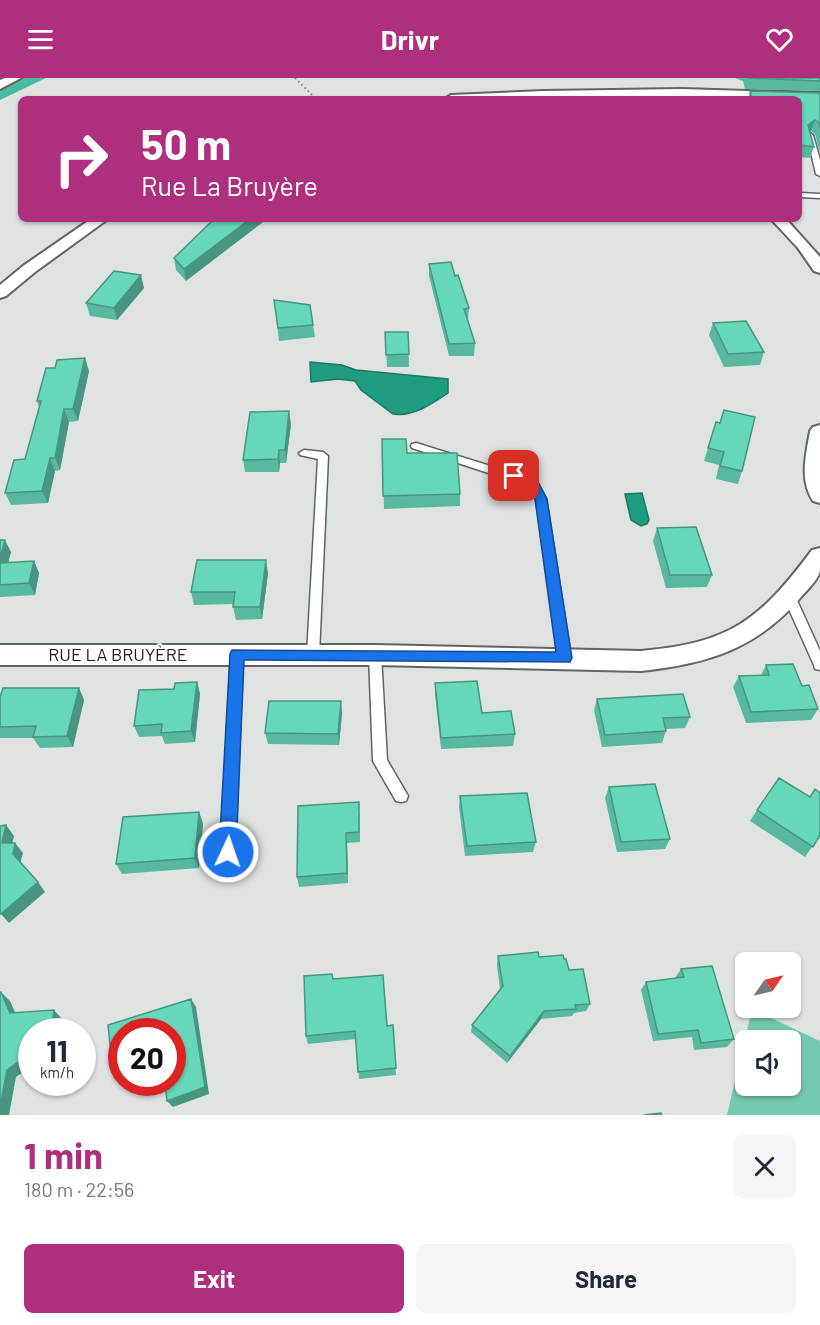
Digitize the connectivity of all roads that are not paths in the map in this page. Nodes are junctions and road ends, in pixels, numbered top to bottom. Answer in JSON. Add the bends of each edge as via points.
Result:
{"nodes":[{"id":1,"x":15,"y":78,"type":"edge"},
{"id":2,"x":0,"y":85,"type":"edge"},
{"id":3,"x":494,"y":96,"type":"edge"},
{"id":4,"x":703,"y":96,"type":"edge"},
{"id":5,"x":802,"y":97,"type":"edge"},
{"id":6,"x":820,"y":97,"type":"edge"},
{"id":7,"x":810,"y":135,"type":"edge"},
{"id":8,"x":820,"y":174,"type":"edge"},
{"id":9,"x":802,"y":195,"type":"edge"},
{"id":10,"x":820,"y":196,"type":"edge"},
{"id":11,"x":97,"y":222,"type":"edge"},
{"id":12,"x":781,"y":222,"type":"edge"},
{"id":13,"x":820,"y":268,"type":"edge"},
{"id":14,"x":0,"y":293,"type":"edge"},
{"id":15,"x":820,"y":431,"type":"edge"},
{"id":16,"x":416,"y":446,"type":"dead end"},
{"id":17,"x":304,"y":453,"type":"dead end"},
{"id":18,"x":820,"y":496,"type":"edge"},
{"id":19,"x":820,"y":556,"type":"edge"},
{"id":20,"x":789,"y":596,"type":"junction"},
{"id":21,"x":237,"y":654,"type":"junction"},
{"id":22,"x":0,"y":655,"type":"edge"},
{"id":23,"x":313,"y":655,"type":"junction"},
{"id":24,"x":375,"y":655,"type":"junction"},
{"id":25,"x":564,"y":658,"type":"junction"},
{"id":26,"x":820,"y":665,"type":"edge"},
{"id":27,"x":401,"y":796,"type":"dead end"},
{"id":28,"x":228,"y":852,"type":"dead end"}],
"edges":[{"from":1,"to":2,"type":"street"},
{"from":3,"to":4,"type":"street"},
{"from":5,"to":6,"type":"street"},
{"from":7,"to":8,"type":"lane"},
{"from":9,"to":10,"type":"lane"},
{"from":11,"to":14,"type":"street"},
{"from":12,"to":13,"type":"street"},
{"from":15,"to":18,"type":"street","via":[[814,472]]},
{"from":16,"to":25,"type":"lane","via":[[532,483],[541,499]]},
{"from":17,"to":23,"type":"lane","via":[[323,456]]},
{"from":19,"to":20,"type":"street","name":"RUE LA BRUYÈRE"},
{"from":20,"to":25,"type":"street","name":"RUE LA BRUYÈRE","via":[[754,629],[711,650],[655,660]]},
{"from":20,"to":26,"type":"lane"},
{"from":21,"to":22,"type":"street","name":"RUE LA BRUYÈRE"},
{"from":21,"to":23,"type":"street","name":"RUE LA BRUYÈRE"},
{"from":21,"to":28,"type":"lane"},
{"from":23,"to":24,"type":"street","name":"RUE LA BRUYÈRE"},
{"from":24,"to":25,"type":"street","name":"RUE LA BRUYÈRE"},
{"from":24,"to":27,"type":"lane","via":[[380,761]]}]}
